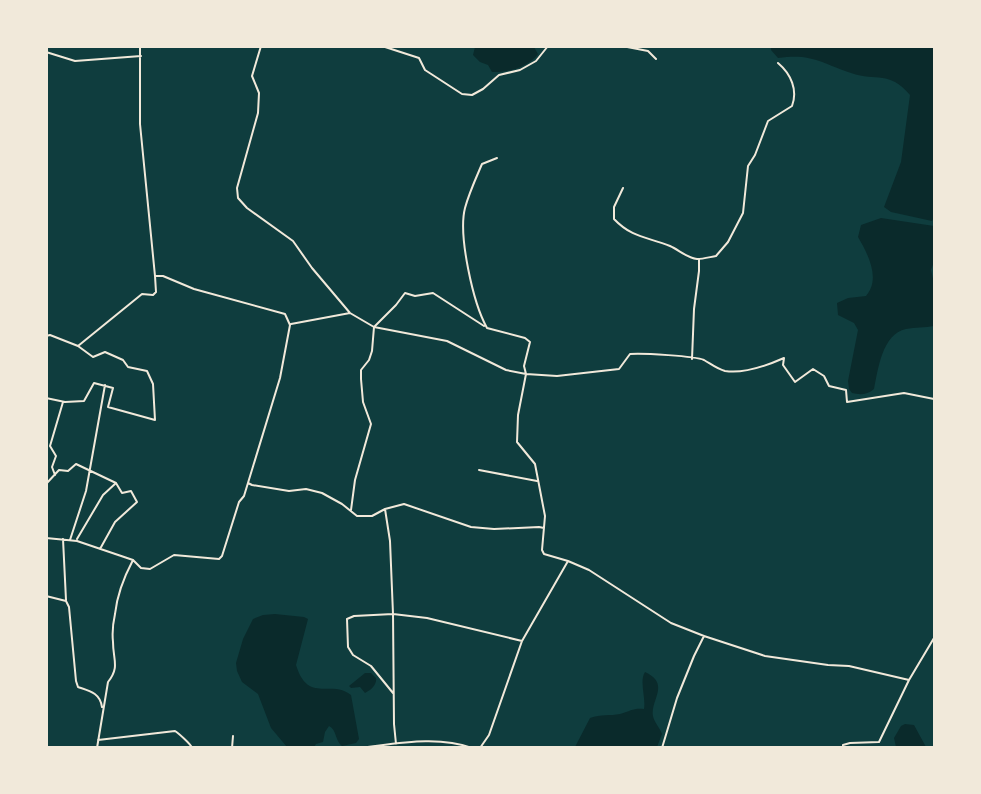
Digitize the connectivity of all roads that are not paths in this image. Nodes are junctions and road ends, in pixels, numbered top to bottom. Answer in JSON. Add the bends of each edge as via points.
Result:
{"nodes":[{"id":1,"x":140,"y":46,"type":"edge"},
{"id":2,"x":261,"y":46,"type":"edge"},
{"id":3,"x":382,"y":46,"type":"edge"},
{"id":4,"x":548,"y":46,"type":"edge"},
{"id":5,"x":574,"y":46,"type":"edge"},
{"id":6,"x":581,"y":46,"type":"edge"},
{"id":7,"x":622,"y":46,"type":"edge"},
{"id":8,"x":46,"y":52,"type":"edge"},
{"id":9,"x":141,"y":56,"type":"junction"},
{"id":10,"x":656,"y":59,"type":"dead end"},
{"id":11,"x":778,"y":63,"type":"dead end"},
{"id":12,"x":497,"y":158,"type":"dead end"},
{"id":13,"x":623,"y":188,"type":"dead end"},
{"id":14,"x":699,"y":259,"type":"junction"},
{"id":15,"x":155,"y":276,"type":"junction"},
{"id":16,"x":350,"y":313,"type":"junction"},
{"id":17,"x":290,"y":325,"type":"junction"},
{"id":18,"x":374,"y":327,"type":"junction"},
{"id":19,"x":487,"y":328,"type":"junction"},
{"id":20,"x":46,"y":336,"type":"edge"},
{"id":21,"x":78,"y":346,"type":"junction"},
{"id":22,"x":692,"y":359,"type":"junction"},
{"id":23,"x":526,"y":374,"type":"junction"},
{"id":24,"x":105,"y":385,"type":"junction"},
{"id":25,"x":46,"y":398,"type":"edge"},
{"id":26,"x":934,"y":399,"type":"edge"},
{"id":27,"x":63,"y":402,"type":"junction"},
{"id":28,"x":89,"y":470,"type":"junction"},
{"id":29,"x":479,"y":470,"type":"dead end"},
{"id":30,"x":55,"y":475,"type":"junction"},
{"id":31,"x":537,"y":481,"type":"junction"},
{"id":32,"x":116,"y":483,"type":"junction"},
{"id":33,"x":248,"y":483,"type":"junction"},
{"id":34,"x":46,"y":484,"type":"edge"},
{"id":35,"x":385,"y":508,"type":"junction"},
{"id":36,"x":351,"y":510,"type":"junction"},
{"id":37,"x":544,"y":528,"type":"junction"},
{"id":38,"x":46,"y":538,"type":"edge"},
{"id":39,"x":63,"y":540,"type":"junction"},
{"id":40,"x":70,"y":540,"type":"junction"},
{"id":41,"x":77,"y":541,"type":"junction"},
{"id":42,"x":100,"y":549,"type":"junction"},
{"id":43,"x":134,"y":560,"type":"junction"},
{"id":44,"x":568,"y":561,"type":"junction"},
{"id":45,"x":46,"y":596,"type":"edge"},
{"id":46,"x":66,"y":601,"type":"junction"},
{"id":47,"x":393,"y":614,"type":"junction"},
{"id":48,"x":704,"y":636,"type":"junction"},
{"id":49,"x":934,"y":638,"type":"edge"},
{"id":50,"x":522,"y":641,"type":"junction"},
{"id":51,"x":909,"y":680,"type":"junction"},
{"id":52,"x":393,"y":694,"type":"junction"},
{"id":53,"x":102,"y":710,"type":"junction"},
{"id":54,"x":233,"y":736,"type":"dead end"},
{"id":55,"x":98,"y":740,"type":"junction"},
{"id":56,"x":396,"y":744,"type":"junction"},
{"id":57,"x":97,"y":747,"type":"edge"},
{"id":58,"x":192,"y":747,"type":"edge"},
{"id":59,"x":232,"y":747,"type":"edge"},
{"id":60,"x":358,"y":747,"type":"edge"},
{"id":61,"x":472,"y":747,"type":"edge"},
{"id":62,"x":480,"y":747,"type":"edge"},
{"id":63,"x":662,"y":747,"type":"edge"},
{"id":64,"x":843,"y":747,"type":"edge"}],
"edges":[{"from":1,"to":9,"type":"street"},
{"from":2,"to":16,"type":"street","via":[[252,76],[259,93],[258,112],[237,188],[238,198],[293,241]]},
{"from":3,"to":4,"type":"street","via":[[419,58],[425,70],[462,94],[472,95],[499,75],[536,61]]},
{"from":5,"to":6,"type":"street"},
{"from":7,"to":10,"type":"street","via":[[648,51]]},
{"from":8,"to":9,"type":"street","via":[[75,60]]},
{"from":9,"to":15,"type":"street","via":[[140,124]]},
{"from":11,"to":14,"type":"street","via":[[794,87],[792,106],[768,121],[748,166],[743,213],[728,242],[716,256]]},
{"from":12,"to":19,"type":"street","via":[[482,165],[464,210],[472,287]]},
{"from":13,"to":14,"type":"street","via":[[614,207],[614,219],[624,229]]},
{"from":14,"to":22,"type":"street"},
{"from":15,"to":17,"type":"street","via":[[285,314]]},
{"from":15,"to":21,"type":"street","via":[[156,292],[142,294]]},
{"from":16,"to":17,"type":"street"},
{"from":16,"to":18,"type":"street"},
{"from":17,"to":33,"type":"street","via":[[280,378]]},
{"from":18,"to":19,"type":"street","via":[[405,293],[433,293]]},
{"from":18,"to":23,"type":"street","via":[[447,341],[506,370]]},
{"from":18,"to":36,"type":"street","via":[[372,351],[361,370],[363,402],[371,424]]},
{"from":19,"to":23,"type":"street","via":[[530,342]]},
{"from":20,"to":21,"type":"street"},
{"from":21,"to":24,"type":"street","via":[[93,357],[105,352],[123,360],[128,367],[147,371],[153,384],[155,420],[108,407],[112,388]]},
{"from":22,"to":23,"type":"street","via":[[641,353],[630,354],[619,369],[557,376]]},
{"from":22,"to":26,"type":"street","via":[[725,371],[745,371],[784,358],[783,365],[795,382],[813,369],[824,376],[829,386],[846,390],[847,402],[904,393]]},
{"from":23,"to":31,"type":"street","via":[[517,442],[535,464]]},
{"from":24,"to":27,"type":"street","via":[[94,383],[84,401]]},
{"from":24,"to":28,"type":"street"},
{"from":25,"to":27,"type":"street"},
{"from":27,"to":30,"type":"street","via":[[50,446],[56,456],[52,467]]},
{"from":28,"to":30,"type":"street","via":[[76,464]]},
{"from":28,"to":32,"type":"street"},
{"from":28,"to":40,"type":"street"},
{"from":29,"to":31,"type":"street"},
{"from":30,"to":34,"type":"street"},
{"from":31,"to":37,"type":"street"},
{"from":32,"to":41,"type":"street","via":[[103,495]]},
{"from":32,"to":42,"type":"street","via":[[122,493],[131,491],[137,502],[115,522]]},
{"from":33,"to":36,"type":"street","via":[[322,493]]},
{"from":33,"to":43,"type":"street","via":[[219,559],[174,555],[150,569],[141,568]]},
{"from":35,"to":36,"type":"street","via":[[372,516],[357,516]]},
{"from":35,"to":37,"type":"street","via":[[404,504],[471,527]]},
{"from":35,"to":47,"type":"street"},
{"from":37,"to":44,"type":"street","via":[[544,554]]},
{"from":38,"to":39,"type":"street"},
{"from":39,"to":40,"type":"street"},
{"from":39,"to":46,"type":"street"},
{"from":40,"to":41,"type":"street"},
{"from":41,"to":42,"type":"street"},
{"from":42,"to":43,"type":"street"},
{"from":43,"to":53,"type":"street","via":[[116,606],[116,667]]},
{"from":44,"to":48,"type":"street","via":[[589,570],[671,623]]},
{"from":44,"to":50,"type":"street"},
{"from":45,"to":46,"type":"street"},
{"from":46,"to":53,"type":"street","via":[[76,681],[78,687],[100,699]]},
{"from":47,"to":50,"type":"street","via":[[428,618]]},
{"from":47,"to":52,"type":"street"},
{"from":47,"to":52,"type":"street","via":[[346,619],[348,647],[353,655],[371,666]]},
{"from":48,"to":51,"type":"street","via":[[765,656],[849,666]]},
{"from":48,"to":63,"type":"street","via":[[677,698]]},
{"from":49,"to":51,"type":"street"},
{"from":50,"to":62,"type":"street","via":[[489,735]]},
{"from":51,"to":64,"type":"street","via":[[879,742],[850,742]]},
{"from":52,"to":56,"type":"street"},
{"from":53,"to":55,"type":"street"},
{"from":54,"to":59,"type":"street"},
{"from":55,"to":57,"type":"street"},
{"from":55,"to":58,"type":"street","via":[[175,731]]},
{"from":56,"to":60,"type":"street"},
{"from":56,"to":61,"type":"street","via":[[456,742]]}]}
